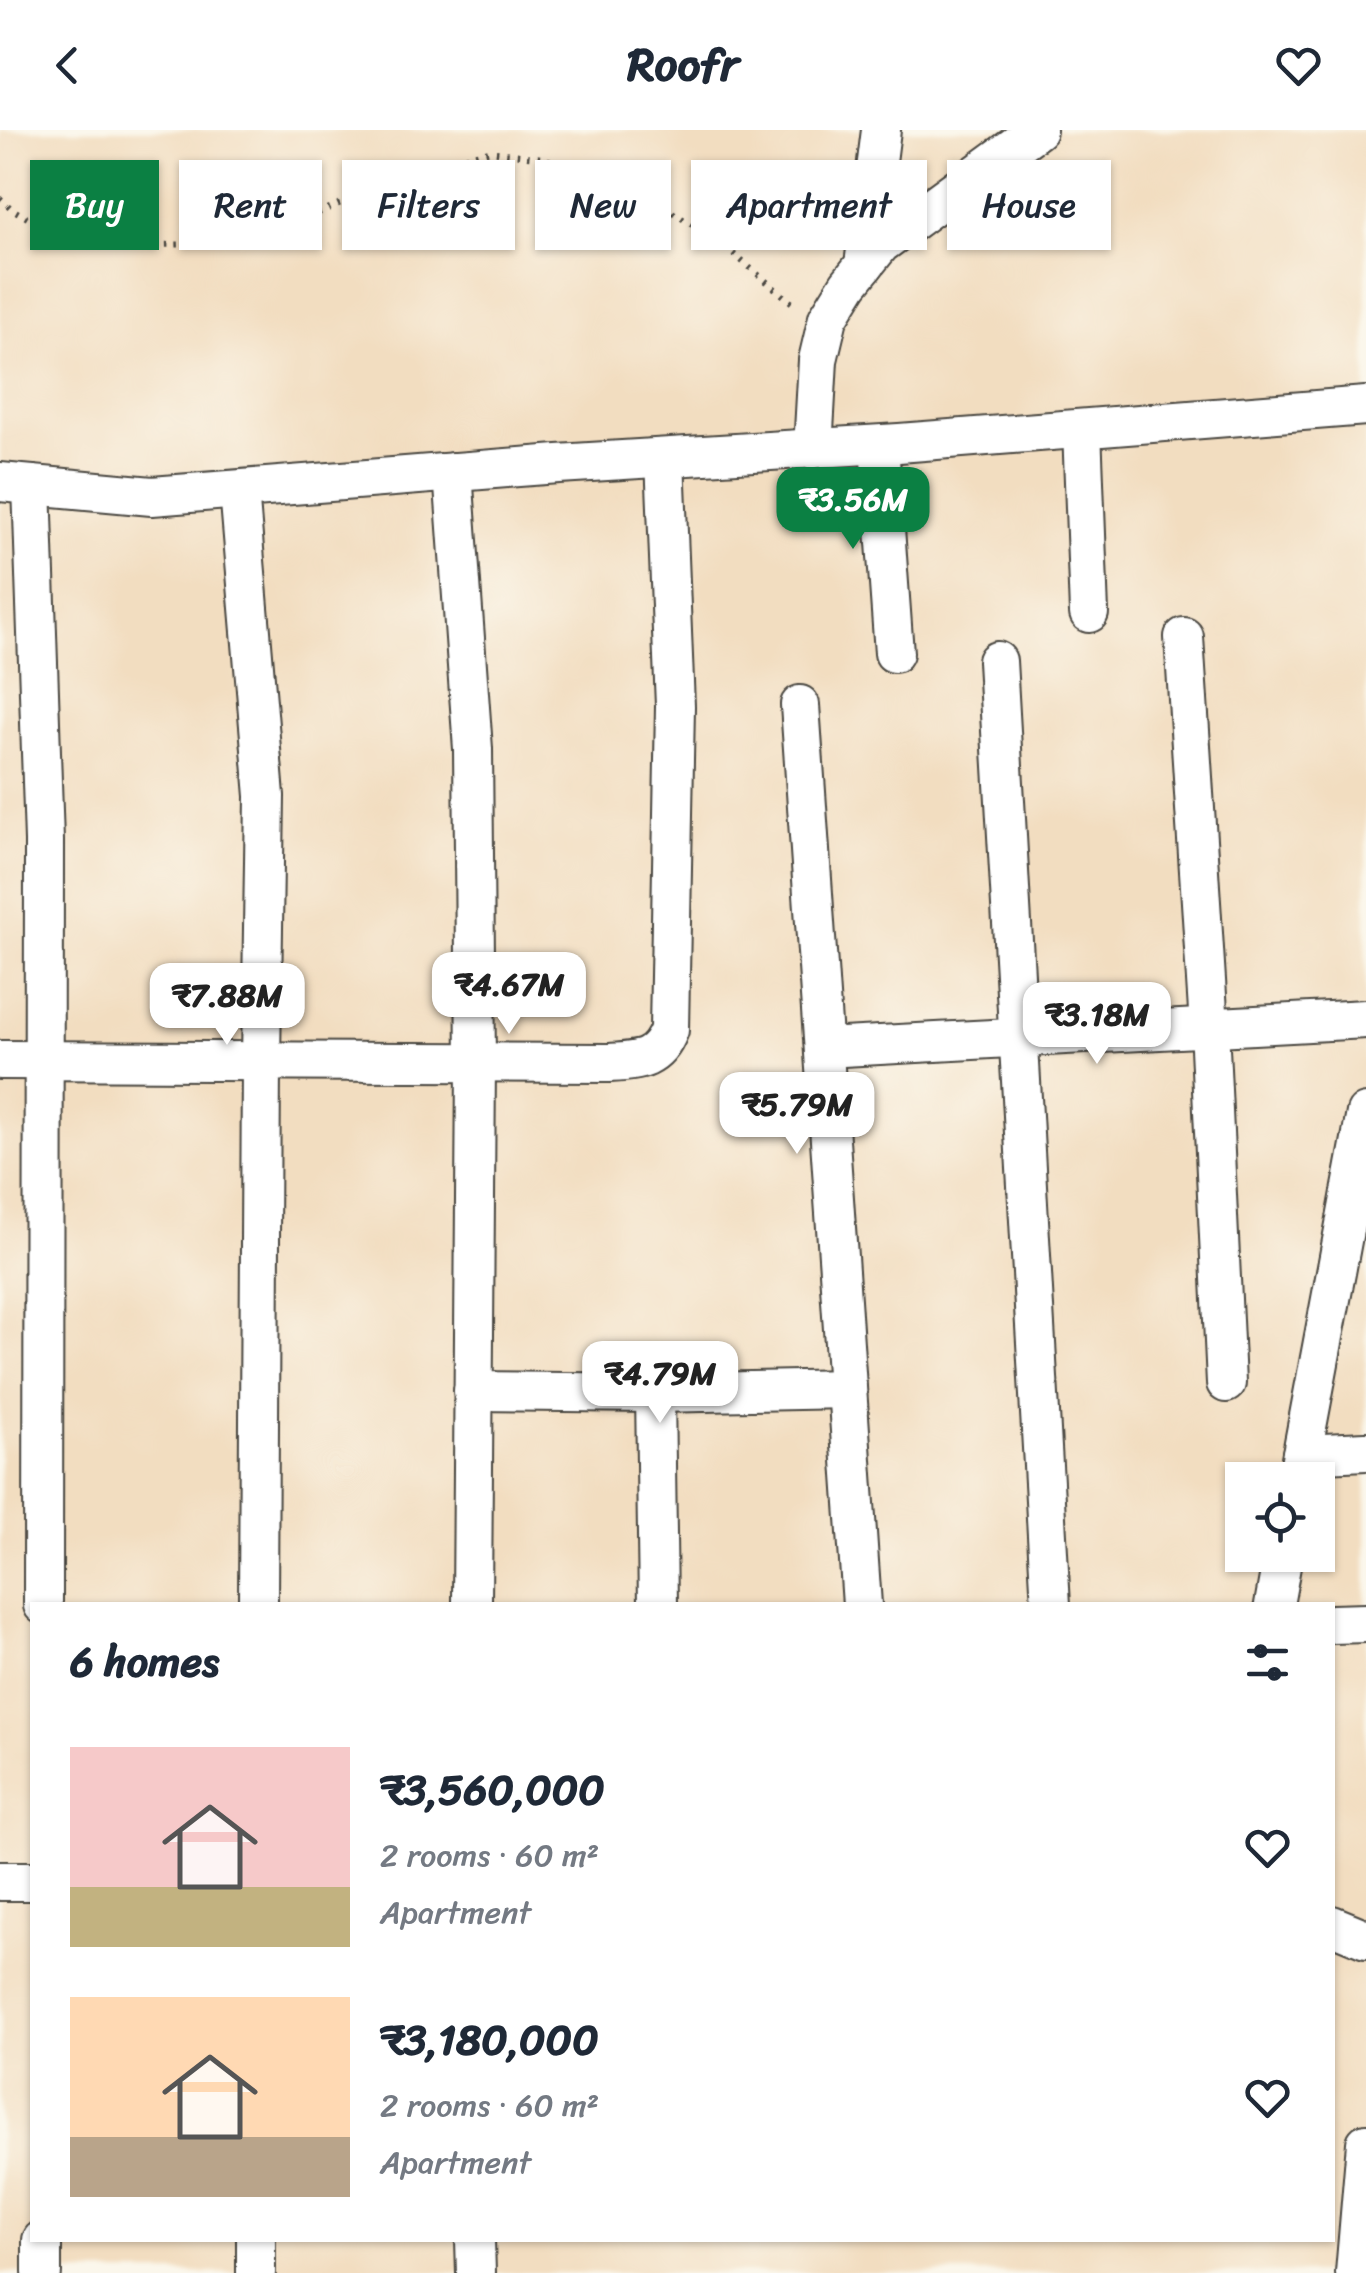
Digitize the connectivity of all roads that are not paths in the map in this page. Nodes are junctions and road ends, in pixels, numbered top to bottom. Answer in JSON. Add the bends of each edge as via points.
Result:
{"nodes":[{"id":1,"x":882,"y":130,"type":"edge"},
{"id":2,"x":1037,"y":130,"type":"edge"},
{"id":3,"x":864,"y":265,"type":"junction"},
{"id":4,"x":1366,"y":406,"type":"edge"},
{"id":5,"x":1082,"y":429,"type":"junction"},
{"id":6,"x":879,"y":445,"type":"junction"},
{"id":7,"x":813,"y":449,"type":"junction"},
{"id":8,"x":665,"y":458,"type":"junction"},
{"id":9,"x":453,"y":472,"type":"junction"},
{"id":10,"x":16,"y":484,"type":"edge"},
{"id":11,"x":239,"y":490,"type":"junction"},
{"id":12,"x":1089,"y":613,"type":"dead end"},
{"id":13,"x":1184,"y":637,"type":"dead end"},
{"id":14,"x":894,"y":654,"type":"dead end"},
{"id":15,"x":997,"y":661,"type":"dead end"},
{"id":16,"x":800,"y":705,"type":"dead end"},
{"id":17,"x":1366,"y":1019,"type":"edge"},
{"id":18,"x":1209,"y":1027,"type":"junction"},
{"id":19,"x":1018,"y":1038,"type":"junction"},
{"id":20,"x":824,"y":1048,"type":"junction"},
{"id":21,"x":0,"y":1060,"type":"edge"},
{"id":22,"x":44,"y":1060,"type":"junction"},
{"id":23,"x":260,"y":1061,"type":"junction"},
{"id":24,"x":476,"y":1062,"type":"junction"},
{"id":25,"x":1366,"y":1113,"type":"edge"},
{"id":26,"x":1226,"y":1383,"type":"dead end"},
{"id":27,"x":847,"y":1389,"type":"junction"},
{"id":28,"x":473,"y":1391,"type":"junction"},
{"id":29,"x":655,"y":1393,"type":"junction"},
{"id":30,"x":1366,"y":1451,"type":"edge"},
{"id":31,"x":1301,"y":1462,"type":"edge"},
{"id":32,"x":1321,"y":1462,"type":"edge"},
{"id":33,"x":1280,"y":1572,"type":"edge"},
{"id":34,"x":43,"y":1602,"type":"edge"},
{"id":35,"x":258,"y":1602,"type":"edge"},
{"id":36,"x":472,"y":1602,"type":"edge"},
{"id":37,"x":658,"y":1602,"type":"edge"},
{"id":38,"x":862,"y":1602,"type":"edge"},
{"id":39,"x":1051,"y":1602,"type":"edge"},
{"id":40,"x":1275,"y":1602,"type":"edge"},
{"id":41,"x":1366,"y":1623,"type":"edge"},
{"id":42,"x":1335,"y":1624,"type":"edge"},
{"id":43,"x":0,"y":1881,"type":"edge"},
{"id":44,"x":30,"y":1881,"type":"edge"},
{"id":45,"x":1335,"y":1926,"type":"edge"},
{"id":46,"x":1366,"y":1939,"type":"edge"},
{"id":47,"x":1366,"y":2143,"type":"edge"},
{"id":48,"x":42,"y":2242,"type":"edge"},
{"id":49,"x":256,"y":2242,"type":"edge"},
{"id":50,"x":475,"y":2242,"type":"edge"},
{"id":51,"x":42,"y":2273,"type":"edge"},
{"id":52,"x":256,"y":2273,"type":"edge"},
{"id":53,"x":476,"y":2273,"type":"edge"},
{"id":54,"x":1355,"y":2273,"type":"edge"}],
"edges":[{"from":1,"to":3,"type":"street"},
{"from":2,"to":3,"type":"street","via":[[881,244]]},
{"from":3,"to":7,"type":"street","via":[[828,318],[818,360]]},
{"from":4,"to":5,"type":"street"},
{"from":5,"to":6,"type":"street"},
{"from":5,"to":12,"type":"street"},
{"from":6,"to":7,"type":"street"},
{"from":6,"to":14,"type":"street"},
{"from":7,"to":8,"type":"street"},
{"from":8,"to":9,"type":"street"},
{"from":8,"to":24,"type":"street","via":[[675,706],[664,1044],[638,1060],[609,1063]]},
{"from":9,"to":11,"type":"street"},
{"from":9,"to":24,"type":"street","via":[[473,749]]},
{"from":10,"to":11,"type":"street","via":[[152,496]]},
{"from":10,"to":22,"type":"street","via":[[44,840]]},
{"from":11,"to":23,"type":"street","via":[[265,796]]},
{"from":13,"to":18,"type":"street"},
{"from":15,"to":19,"type":"street"},
{"from":16,"to":20,"type":"street"},
{"from":17,"to":18,"type":"street"},
{"from":18,"to":19,"type":"street"},
{"from":18,"to":26,"type":"street"},
{"from":19,"to":20,"type":"street"},
{"from":19,"to":39,"type":"street"},
{"from":20,"to":27,"type":"street"},
{"from":21,"to":22,"type":"street"},
{"from":22,"to":23,"type":"street"},
{"from":22,"to":34,"type":"street"},
{"from":23,"to":24,"type":"street"},
{"from":23,"to":35,"type":"street"},
{"from":24,"to":28,"type":"street"},
{"from":25,"to":31,"type":"street"},
{"from":27,"to":29,"type":"street"},
{"from":27,"to":38,"type":"street"},
{"from":28,"to":29,"type":"street"},
{"from":28,"to":36,"type":"street"},
{"from":29,"to":37,"type":"street"},
{"from":30,"to":32,"type":"street"},
{"from":33,"to":40,"type":"street"},
{"from":41,"to":42,"type":"street"},
{"from":43,"to":44,"type":"street"},
{"from":45,"to":46,"type":"street"},
{"from":47,"to":54,"type":"street"},
{"from":48,"to":51,"type":"street"},
{"from":49,"to":52,"type":"street"},
{"from":50,"to":53,"type":"street"}]}
